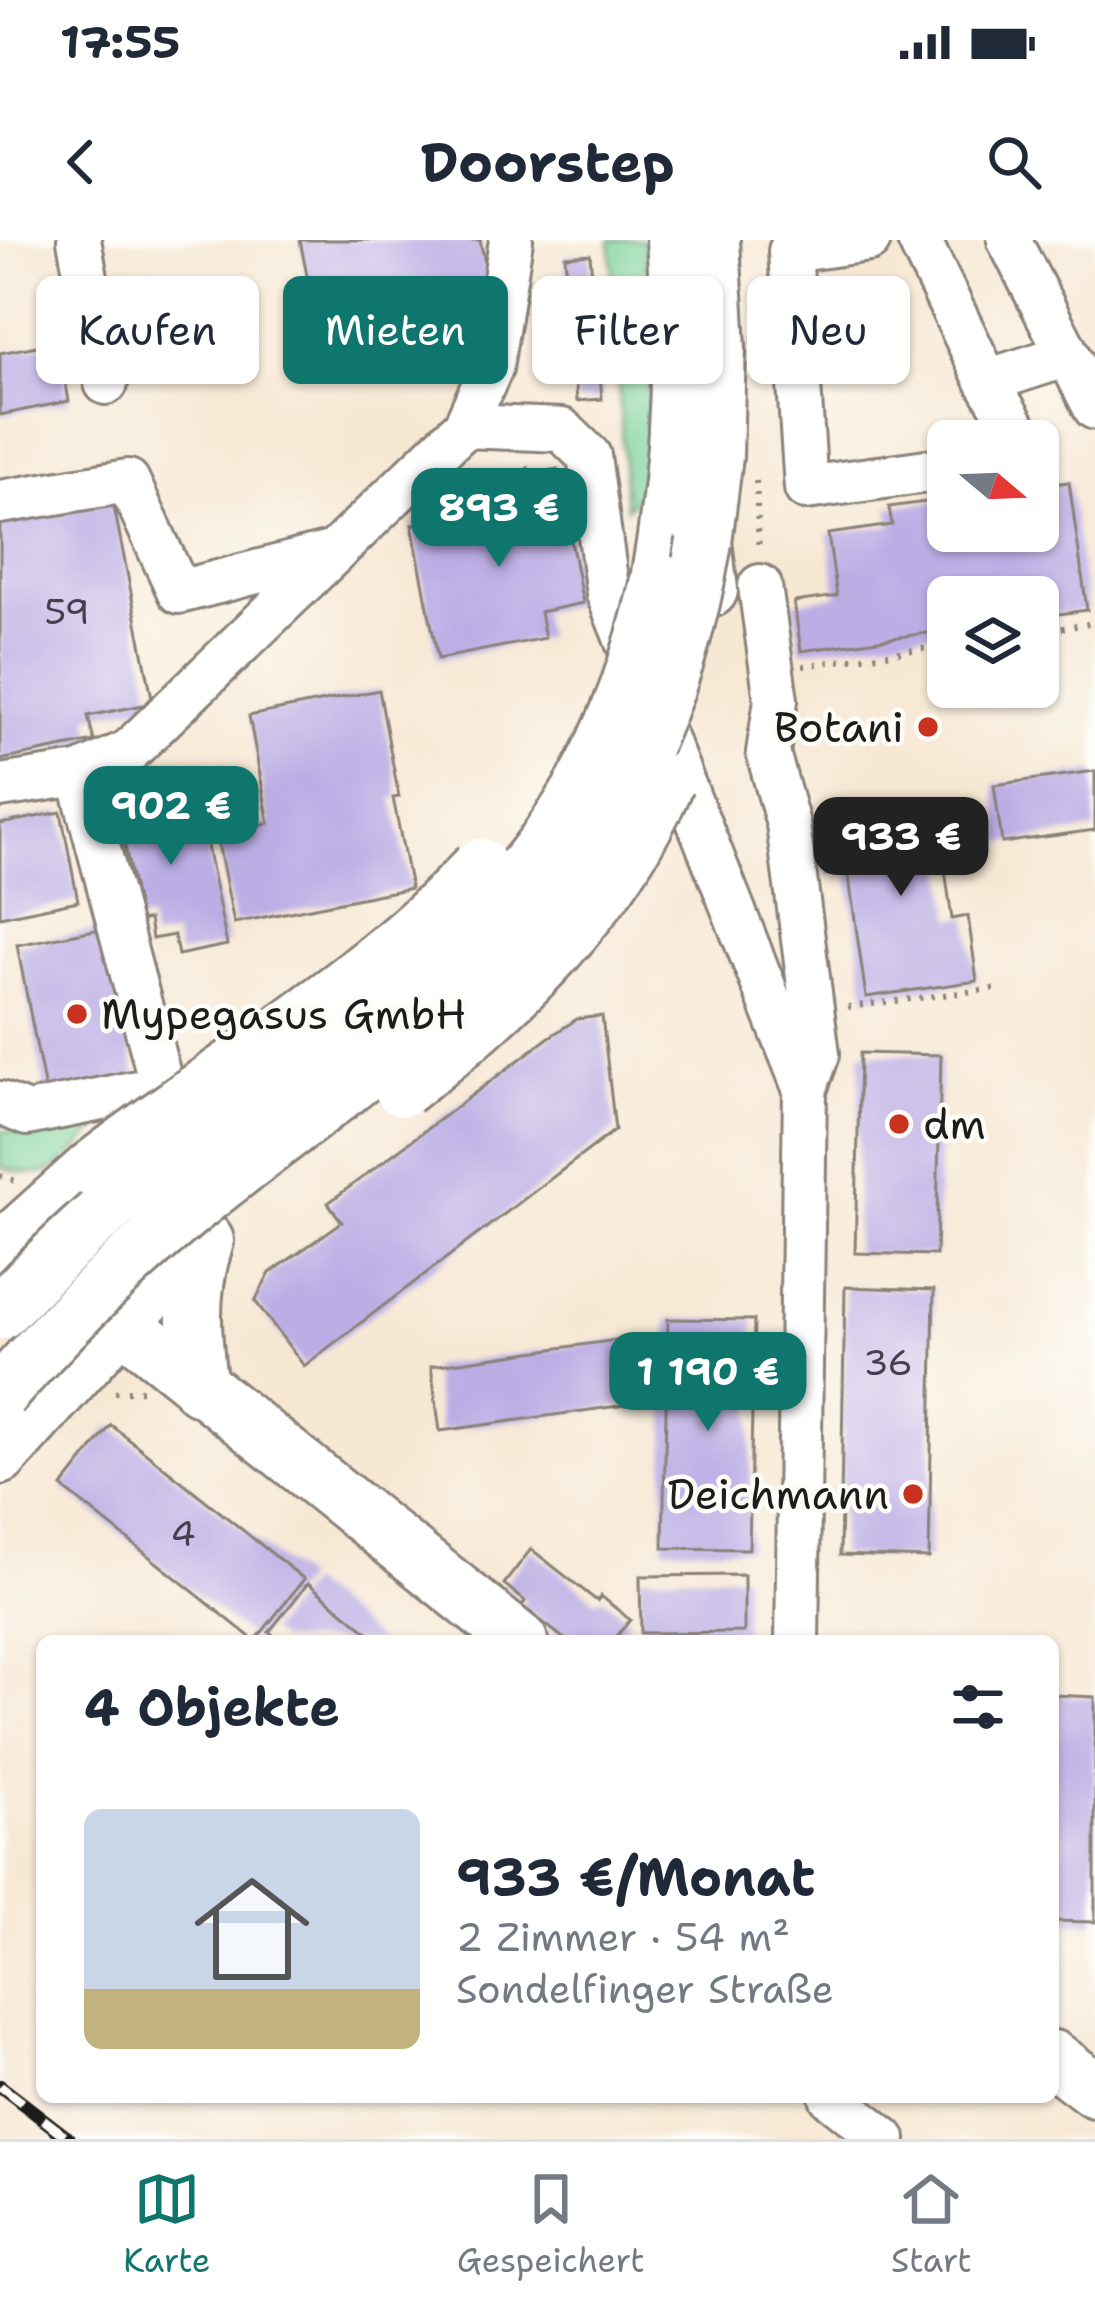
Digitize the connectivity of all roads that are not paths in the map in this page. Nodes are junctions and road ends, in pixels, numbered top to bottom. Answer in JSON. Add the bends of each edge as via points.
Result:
{"nodes":[{"id":1,"x":80,"y":240,"type":"edge"},
{"id":2,"x":511,"y":240,"type":"edge"},
{"id":3,"x":674,"y":240,"type":"edge"},
{"id":4,"x":712,"y":240,"type":"edge"},
{"id":5,"x":869,"y":240,"type":"edge"},
{"id":6,"x":919,"y":240,"type":"edge"},
{"id":7,"x":1010,"y":240,"type":"edge"},
{"id":8,"x":87,"y":276,"type":"edge"},
{"id":9,"x":681,"y":276,"type":"edge"},
{"id":10,"x":709,"y":276,"type":"edge"},
{"id":11,"x":1078,"y":354,"type":"edge"},
{"id":12,"x":987,"y":382,"type":"junction"},
{"id":13,"x":696,"y":384,"type":"edge"},
{"id":14,"x":701,"y":384,"type":"edge"},
{"id":15,"x":1095,"y":408,"type":"edge"},
{"id":16,"x":1010,"y":420,"type":"edge"},
{"id":17,"x":465,"y":426,"type":"junction"},
{"id":18,"x":927,"y":471,"type":"edge"},
{"id":19,"x":0,"y":502,"type":"edge"},
{"id":20,"x":704,"y":542,"type":"junction"},
{"id":21,"x":335,"y":551,"type":"junction"},
{"id":22,"x":658,"y":580,"type":"junction"},
{"id":23,"x":760,"y":586,"type":"dead end"},
{"id":24,"x":79,"y":774,"type":"junction"},
{"id":25,"x":0,"y":786,"type":"edge"},
{"id":26,"x":805,"y":1090,"type":"junction"},
{"id":27,"x":140,"y":1091,"type":"junction"},
{"id":28,"x":0,"y":1103,"type":"edge"},
{"id":29,"x":215,"y":1244,"type":"junction"},
{"id":30,"x":1,"y":1249,"type":"edge"},
{"id":31,"x":179,"y":1291,"type":"junction"},
{"id":32,"x":0,"y":1312,"type":"edge"},
{"id":33,"x":121,"y":1322,"type":"junction"},
{"id":34,"x":200,"y":1388,"type":"junction"},
{"id":35,"x":0,"y":1394,"type":"edge"},
{"id":36,"x":0,"y":1456,"type":"edge"},
{"id":37,"x":512,"y":1635,"type":"edge"},
{"id":38,"x":797,"y":1635,"type":"edge"},
{"id":39,"x":1059,"y":2063,"type":"edge"},
{"id":40,"x":1095,"y":2090,"type":"edge"},
{"id":41,"x":839,"y":2103,"type":"edge"},
{"id":42,"x":884,"y":2139,"type":"edge"}],
"edges":[{"from":1,"to":8,"type":"street"},
{"from":2,"to":17,"type":"street","via":[[491,368]]},
{"from":3,"to":9,"type":"main road"},
{"from":4,"to":10,"type":"main road"},
{"from":5,"to":18,"type":"street","via":[[790,250],[806,488]]},
{"from":6,"to":12,"type":"street"},
{"from":7,"to":11,"type":"street"},
{"from":11,"to":12,"type":"street"},
{"from":11,"to":15,"type":"street"},
{"from":12,"to":16,"type":"street"},
{"from":13,"to":22,"type":"main road"},
{"from":14,"to":20,"type":"main road","via":[[715,456]]},
{"from":17,"to":21,"type":"street"},
{"from":17,"to":26,"type":"street","via":[[562,430],[589,456],[608,594]]},
{"from":19,"to":21,"type":"street","via":[[128,481],[179,592]]},
{"from":20,"to":29,"type":"main road","bridge":true,"via":[[713,620],[697,687],[673,766],[619,871],[554,954],[470,1035]]},
{"from":20,"to":35,"type":"main road","bridge":true,"via":[[657,719],[614,807],[553,896],[402,1043],[141,1250]]},
{"from":21,"to":24,"type":"street","via":[[128,751]]},
{"from":22,"to":30,"type":"main road","bridge":true,"via":[[568,754],[469,878],[349,981],[91,1168]]},
{"from":22,"to":32,"type":"main road","bridge":true,"via":[[601,752],[521,872],[424,970],[144,1176]]},
{"from":23,"to":26,"type":"street","via":[[776,700],[768,753],[788,824],[818,1054]]},
{"from":24,"to":25,"type":"street"},
{"from":24,"to":27,"type":"street","via":[[162,1087]]},
{"from":26,"to":38,"type":"street"},
{"from":27,"to":28,"type":"street","via":[[27,1114]]},
{"from":27,"to":29,"type":"street","via":[[169,1114]]},
{"from":29,"to":31,"type":"main road"},
{"from":30,"to":33,"type":"main road"},
{"from":31,"to":33,"type":"main road"},
{"from":31,"to":34,"type":"main road"},
{"from":33,"to":34,"type":"main road"},
{"from":33,"to":36,"type":"main road"},
{"from":34,"to":37,"type":"main road"},
{"from":39,"to":40,"type":"main road"},
{"from":41,"to":42,"type":"street"}]}
